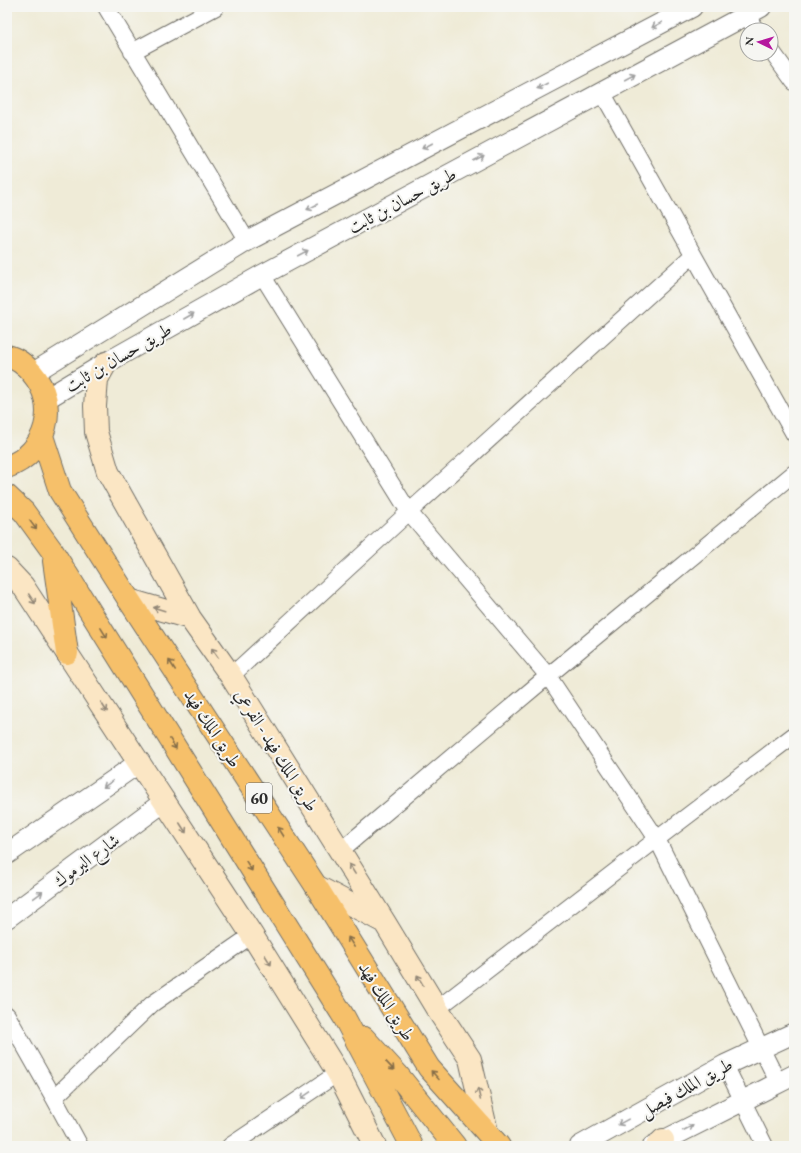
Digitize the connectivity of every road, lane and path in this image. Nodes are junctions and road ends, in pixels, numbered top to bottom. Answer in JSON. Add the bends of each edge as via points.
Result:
{"nodes":[{"id":1,"x":106,"y":7,"type":"edge"},
{"id":2,"x":216,"y":7,"type":"edge"},
{"id":3,"x":692,"y":7,"type":"edge"},
{"id":4,"x":754,"y":17,"type":"edge"},
{"id":5,"x":132,"y":52,"type":"junction"},
{"id":6,"x":779,"y":61,"type":"edge"},
{"id":7,"x":794,"y":82,"type":"edge"},
{"id":8,"x":602,"y":92,"type":"junction"},
{"id":9,"x":247,"y":241,"type":"junction"},
{"id":10,"x":693,"y":255,"type":"junction"},
{"id":11,"x":262,"y":275,"type":"junction"},
{"id":12,"x":8,"y":353,"type":"edge"},
{"id":13,"x":106,"y":363,"type":"junction"},
{"id":14,"x":33,"y":373,"type":"junction"},
{"id":15,"x":46,"y":399,"type":"junction"},
{"id":16,"x":794,"y":434,"type":"edge"},
{"id":17,"x":42,"y":436,"type":"junction"},
{"id":18,"x":7,"y":467,"type":"edge"},
{"id":19,"x":794,"y":473,"type":"edge"},
{"id":20,"x":7,"y":496,"type":"edge"},
{"id":21,"x":409,"y":512,"type":"junction"},
{"id":22,"x":53,"y":552,"type":"junction"},
{"id":23,"x":7,"y":569,"type":"edge"},
{"id":24,"x":129,"y":600,"type":"junction"},
{"id":25,"x":190,"y":618,"type":"junction"},
{"id":26,"x":67,"y":652,"type":"junction"},
{"id":27,"x":231,"y":676,"type":"junction"},
{"id":28,"x":548,"y":676,"type":"junction"},
{"id":29,"x":794,"y":735,"type":"edge"},
{"id":30,"x":140,"y":762,"type":"junction"},
{"id":31,"x":166,"y":801,"type":"junction"},
{"id":32,"x":657,"y":839,"type":"junction"},
{"id":33,"x":340,"y":851,"type":"junction"},
{"id":34,"x":7,"y":854,"type":"edge"},
{"id":35,"x":316,"y":886,"type":"junction"},
{"id":36,"x":7,"y":918,"type":"edge"},
{"id":37,"x":385,"y":923,"type":"junction"},
{"id":38,"x":252,"y":935,"type":"junction"},
{"id":39,"x":437,"y":1009,"type":"junction"},
{"id":40,"x":7,"y":1015,"type":"edge"},
{"id":41,"x":344,"y":1017,"type":"junction"},
{"id":42,"x":794,"y":1033,"type":"edge"},
{"id":43,"x":761,"y":1048,"type":"junction"},
{"id":44,"x":725,"y":1065,"type":"junction"},
{"id":45,"x":338,"y":1073,"type":"junction"},
{"id":46,"x":786,"y":1079,"type":"edge"},
{"id":47,"x":54,"y":1098,"type":"junction"},
{"id":48,"x":743,"y":1100,"type":"junction"},
{"id":49,"x":493,"y":1139,"type":"edge"},
{"id":50,"x":658,"y":1144,"type":"edge"},
{"id":51,"x":80,"y":1146,"type":"edge"},
{"id":52,"x":230,"y":1146,"type":"edge"},
{"id":53,"x":375,"y":1146,"type":"edge"},
{"id":54,"x":412,"y":1146,"type":"edge"},
{"id":55,"x":455,"y":1146,"type":"edge"},
{"id":56,"x":580,"y":1146,"type":"edge"},
{"id":57,"x":765,"y":1146,"type":"edge"}],
"edges":[{"from":1,"to":5,"type":"street"},
{"from":2,"to":5,"type":"street"},
{"from":3,"to":9,"type":"street","name":"طريق حسان بن ثابت","one_way":true},
{"from":8,"to":4,"type":"street","name":"طريق حسان بن ثابت","one_way":true},
{"from":5,"to":9,"type":"street"},
{"from":6,"to":7,"type":"street"},
{"from":8,"to":10,"type":"street"},
{"from":11,"to":8,"type":"street","name":"طريق حسان بن ثابت","one_way":true},
{"from":9,"to":14,"type":"street","name":"طريق حسان بن ثابت"},
{"from":10,"to":16,"type":"street"},
{"from":10,"to":21,"type":"street"},
{"from":13,"to":11,"type":"street","name":"طريق حسان بن ثابت","one_way":true},
{"from":11,"to":21,"type":"street"},
{"from":12,"to":14,"type":"highway"},
{"from":13,"to":15,"type":"street","name":"طريق حسان بن ثابت"},
{"from":13,"to":25,"type":"main road","name":"طريق الملك فهد - الفرعي","via":[[97,379],[95,406],[96,432],[108,472]]},
{"from":14,"to":15,"type":"highway","via":[[40,382]]},
{"from":15,"to":17,"type":"highway","via":[[47,418]]},
{"from":17,"to":18,"type":"highway","via":[[32,452]]},
{"from":17,"to":24,"type":"highway","name":"طريق الملك فهد","number":"60","via":[[60,490]]},
{"from":19,"to":28,"type":"street"},
{"from":20,"to":22,"type":"highway","number":"60","one_way":true,"via":[[24,512]]},
{"from":21,"to":27,"type":"street"},
{"from":21,"to":28,"type":"street"},
{"from":22,"to":26,"type":"highway"},
{"from":22,"to":41,"type":"highway","number":"60","one_way":true},
{"from":23,"to":26,"type":"main road","one_way":true,"via":[[23,586]]},
{"from":25,"to":24,"type":"main road","one_way":true},
{"from":35,"to":24,"type":"highway","name":"طريق الملك فهد","number":"60","one_way":true},
{"from":27,"to":25,"type":"main road","name":"طريق الملك فهد - الفرعي","one_way":true},
{"from":26,"to":30,"type":"main road","one_way":true},
{"from":27,"to":33,"type":"main road","name":"طريق الملك فهد - الفرعي"},
{"from":28,"to":32,"type":"street"},
{"from":28,"to":33,"type":"street"},
{"from":29,"to":32,"type":"street"},
{"from":30,"to":31,"type":"main road"},
{"from":30,"to":34,"type":"street","one_way":true},
{"from":36,"to":31,"type":"street","name":"شارع اليرموك","one_way":true},
{"from":31,"to":38,"type":"main road","one_way":true},
{"from":32,"to":39,"type":"street"},
{"from":32,"to":43,"type":"street"},
{"from":37,"to":33,"type":"main road","name":"طريق الملك فهد - الفرعي","one_way":true},
{"from":35,"to":37,"type":"main road"},
{"from":49,"to":35,"type":"highway","name":"طريق الملك فهد","number":"60","one_way":true,"via":[[429,1068]]},
{"from":39,"to":37,"type":"main road","name":"طريق الملك فهد - الفرعي","one_way":true},
{"from":38,"to":45,"type":"main road","one_way":true},
{"from":38,"to":47,"type":"street","via":[[152,1004]]},
{"from":49,"to":39,"type":"main road","name":"طريق الملك فهد - الفرعي","one_way":true,"via":[[470,1060]]},
{"from":40,"to":47,"type":"street"},
{"from":41,"to":54,"type":"highway","number":"60"},
{"from":41,"to":55,"type":"highway","one_way":true,"via":[[397,1074]]},
{"from":42,"to":43,"type":"street","name":"طريق الملك فيصل"},
{"from":43,"to":44,"type":"street","name":"طريق الملك فيصل"},
{"from":43,"to":46,"type":"street"},
{"from":44,"to":48,"type":"street"},
{"from":44,"to":56,"type":"street","name":"طريق الملك فيصل","one_way":true},
{"from":45,"to":52,"type":"street","one_way":true},
{"from":45,"to":53,"type":"main road"},
{"from":46,"to":48,"type":"street","name":"طريق الملك فيصل"},
{"from":47,"to":51,"type":"street"},
{"from":50,"to":48,"type":"street","name":"طريق الملك فيصل","one_way":true},
{"from":48,"to":57,"type":"street"}]}
